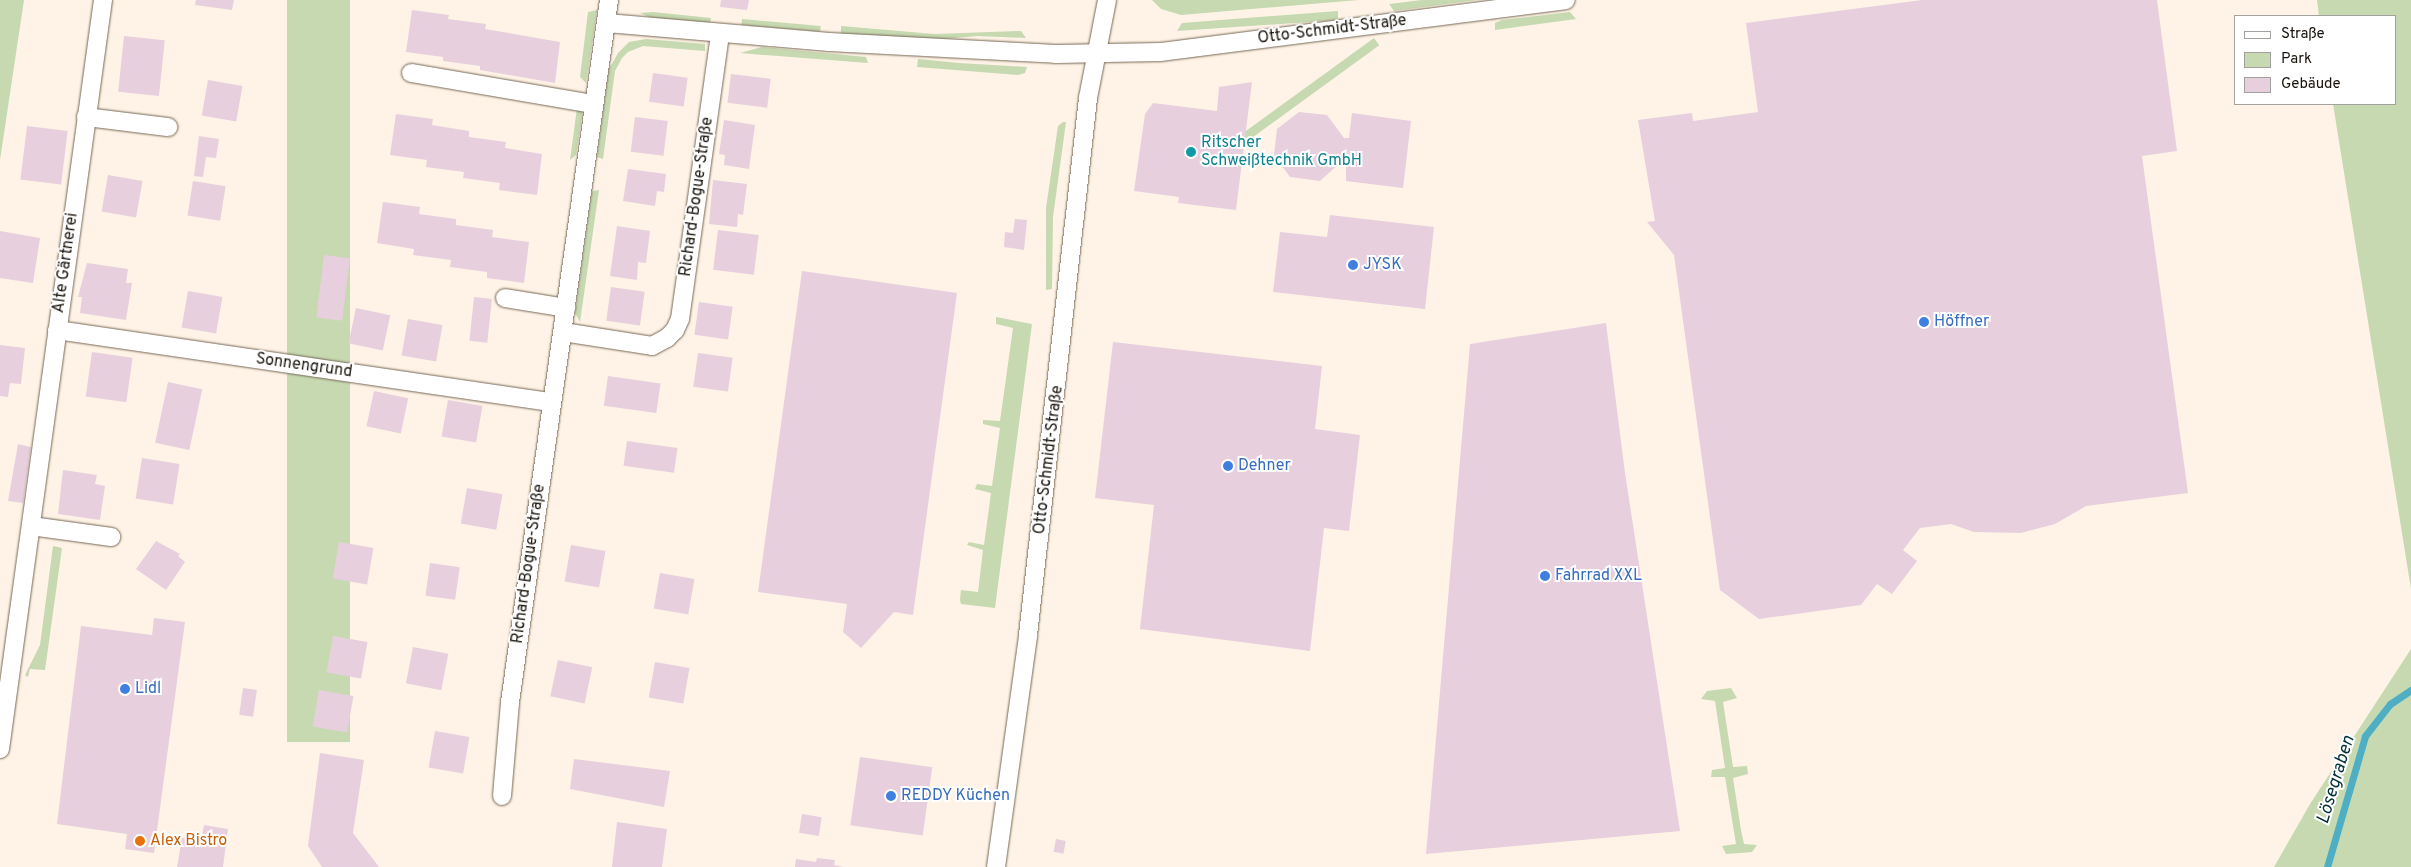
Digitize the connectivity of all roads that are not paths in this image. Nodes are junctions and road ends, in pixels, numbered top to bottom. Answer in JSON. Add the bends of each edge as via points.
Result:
{"nodes":[{"id":1,"x":103,"y":0,"type":"edge"},
{"id":2,"x":610,"y":0,"type":"edge"},
{"id":3,"x":1107,"y":0,"type":"edge"},
{"id":4,"x":1566,"y":0,"type":"edge"},
{"id":5,"x":607,"y":23,"type":"junction"},
{"id":6,"x":720,"y":34,"type":"junction"},
{"id":7,"x":1098,"y":53,"type":"junction"},
{"id":8,"x":411,"y":74,"type":"dead end"},
{"id":9,"x":593,"y":104,"type":"junction"},
{"id":10,"x":86,"y":117,"type":"junction"},
{"id":11,"x":168,"y":127,"type":"dead end"},
{"id":12,"x":505,"y":298,"type":"dead end"},
{"id":13,"x":566,"y":308,"type":"junction"},
{"id":14,"x":57,"y":330,"type":"junction"},
{"id":15,"x":563,"y":332,"type":"junction"},
{"id":16,"x":551,"y":402,"type":"junction"},
{"id":17,"x":31,"y":526,"type":"junction"},
{"id":18,"x":111,"y":537,"type":"dead end"},
{"id":19,"x":0,"y":749,"type":"edge"},
{"id":20,"x":502,"y":796,"type":"dead end"},
{"id":21,"x":996,"y":867,"type":"edge"}],
"edges":[{"from":1,"to":10,"type":"street","name":"Alte Gärtnerei"},
{"from":2,"to":5,"type":"street","name":"Richard-Bogue-Straße"},
{"from":3,"to":7,"type":"street","name":"Otto-Schmidt-Straße"},
{"from":4,"to":7,"type":"street","name":"Otto-Schmidt-Straße","via":[[1161,52]]},
{"from":5,"to":6,"type":"street"},
{"from":5,"to":9,"type":"street","name":"Richard-Bogue-Straße"},
{"from":6,"to":7,"type":"street","via":[[972,52]]},
{"from":6,"to":15,"type":"street","name":"Richard-Bogue-Straße","via":[[680,319],[667,338],[652,346]]},
{"from":7,"to":21,"type":"street","name":"Otto-Schmidt-Straße","via":[[1084,125],[1029,626]]},
{"from":8,"to":9,"type":"street"},
{"from":9,"to":13,"type":"street","name":"Richard-Bogue-Straße"},
{"from":10,"to":11,"type":"street"},
{"from":10,"to":14,"type":"street","name":"Alte Gärtnerei"},
{"from":12,"to":13,"type":"street"},
{"from":13,"to":15,"type":"street","name":"Richard-Bogue-Straße"},
{"from":14,"to":16,"type":"street","name":"Sonnengrund"},
{"from":14,"to":17,"type":"street","name":"Alte Gärtnerei"},
{"from":15,"to":16,"type":"street","name":"Richard-Bogue-Straße"},
{"from":16,"to":20,"type":"street","name":"Richard-Bogue-Straße","via":[[510,702]]},
{"from":17,"to":18,"type":"street"},
{"from":17,"to":19,"type":"street","name":"Alte Gärtnerei"}]}
